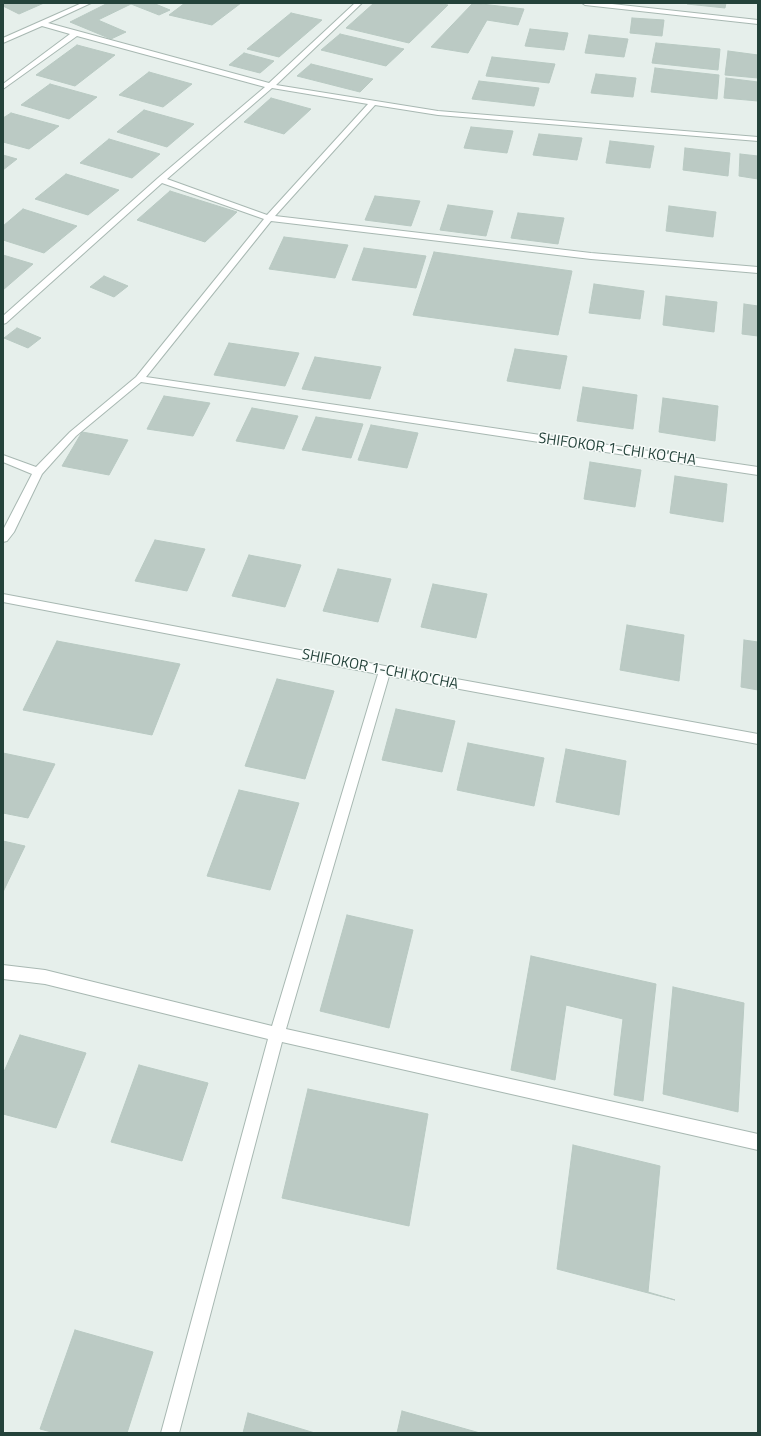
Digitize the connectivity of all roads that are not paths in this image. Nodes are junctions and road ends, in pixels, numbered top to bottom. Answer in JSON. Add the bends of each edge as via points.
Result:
{"nodes":[{"id":1,"x":88,"y":3,"type":"edge"},
{"id":2,"x":359,"y":3,"type":"edge"},
{"id":3,"x":585,"y":3,"type":"edge"},
{"id":4,"x":758,"y":22,"type":"edge"},
{"id":5,"x":42,"y":24,"type":"junction"},
{"id":6,"x":76,"y":33,"type":"junction"},
{"id":7,"x":3,"y":41,"type":"edge"},
{"id":8,"x":270,"y":86,"type":"junction"},
{"id":9,"x":3,"y":87,"type":"edge"},
{"id":10,"x":373,"y":103,"type":"junction"},
{"id":11,"x":758,"y":138,"type":"edge"},
{"id":12,"x":161,"y":180,"type":"junction"},
{"id":13,"x":269,"y":218,"type":"junction"},
{"id":14,"x":758,"y":270,"type":"edge"},
{"id":15,"x":3,"y":321,"type":"edge"},
{"id":16,"x":139,"y":379,"type":"junction"},
{"id":17,"x":3,"y":458,"type":"edge"},
{"id":18,"x":758,"y":471,"type":"edge"},
{"id":19,"x":38,"y":472,"type":"junction"},
{"id":20,"x":3,"y":538,"type":"edge"},
{"id":21,"x":3,"y":598,"type":"edge"},
{"id":22,"x":385,"y":671,"type":"junction"},
{"id":23,"x":758,"y":739,"type":"edge"},
{"id":24,"x":3,"y":972,"type":"edge"},
{"id":25,"x":277,"y":1034,"type":"junction"},
{"id":26,"x":758,"y":1142,"type":"edge"},
{"id":27,"x":170,"y":1433,"type":"edge"}],
"edges":[{"from":1,"to":5,"type":"street"},
{"from":2,"to":8,"type":"street"},
{"from":3,"to":4,"type":"street"},
{"from":5,"to":6,"type":"street"},
{"from":5,"to":7,"type":"street"},
{"from":6,"to":8,"type":"street"},
{"from":6,"to":9,"type":"street"},
{"from":8,"to":10,"type":"street"},
{"from":8,"to":12,"type":"street"},
{"from":10,"to":11,"type":"street","via":[[438,113]]},
{"from":10,"to":13,"type":"street"},
{"from":12,"to":13,"type":"street"},
{"from":12,"to":15,"type":"street"},
{"from":13,"to":14,"type":"street","via":[[591,256]]},
{"from":13,"to":16,"type":"street"},
{"from":16,"to":18,"type":"street","name":"SHIFOKOR 1-CHI KO'CHA"},
{"from":16,"to":19,"type":"street","via":[[73,434]]},
{"from":17,"to":19,"type":"street"},
{"from":19,"to":20,"type":"street"},
{"from":21,"to":22,"type":"street","name":"SHIFOKOR 1-CHI KO'CHA"},
{"from":22,"to":23,"type":"street","name":"SHIFOKOR 1-CHI KO'CHA"},
{"from":22,"to":25,"type":"street"},
{"from":24,"to":25,"type":"street","via":[[45,977]]},
{"from":25,"to":26,"type":"street"},
{"from":25,"to":27,"type":"street"}]}
